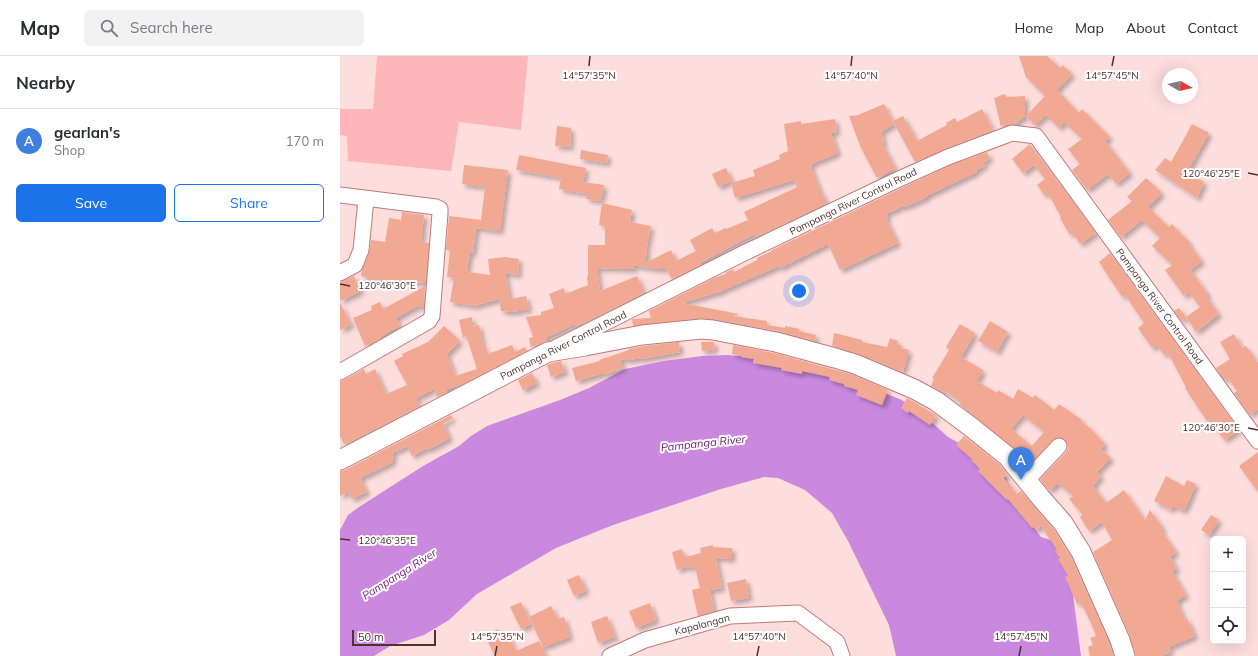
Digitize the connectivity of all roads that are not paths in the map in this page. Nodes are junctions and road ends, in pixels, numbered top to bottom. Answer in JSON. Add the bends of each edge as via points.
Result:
{"nodes":[{"id":1,"x":340,"y":195,"type":"edge"},
{"id":2,"x":366,"y":199,"type":"junction"},
{"id":3,"x":340,"y":273,"type":"edge"},
{"id":4,"x":548,"y":352,"type":"junction"},
{"id":5,"x":340,"y":372,"type":"edge"},
{"id":6,"x":1258,"y":441,"type":"edge"},
{"id":7,"x":1059,"y":446,"type":"dead end"},
{"id":8,"x":340,"y":460,"type":"edge"},
{"id":9,"x":1026,"y":481,"type":"junction"},
{"id":10,"x":610,"y":656,"type":"edge"},
{"id":11,"x":842,"y":656,"type":"edge"},
{"id":12,"x":1125,"y":656,"type":"edge"}],
"edges":[{"from":1,"to":2,"type":"street"},
{"from":2,"to":3,"type":"street","via":[[361,250],[355,265]]},
{"from":2,"to":5,"type":"street","via":[[440,209],[432,316],[429,321]]},
{"from":4,"to":6,"type":"street","name":"Pampanga River Control Road","via":[[896,180],[1012,133],[1036,136]]},
{"from":4,"to":8,"type":"main road","name":"Pampanga River Control Road"},
{"from":4,"to":9,"type":"main road","via":[[642,335],[701,329],[808,350],[855,364],[936,401],[1006,456]]},
{"from":7,"to":9,"type":"street"},
{"from":9,"to":12,"type":"main road","via":[[1063,523],[1081,552]]},
{"from":10,"to":11,"type":"street","name":"Kapalangan","via":[[645,640],[730,616],[798,613],[837,642]]}]}
